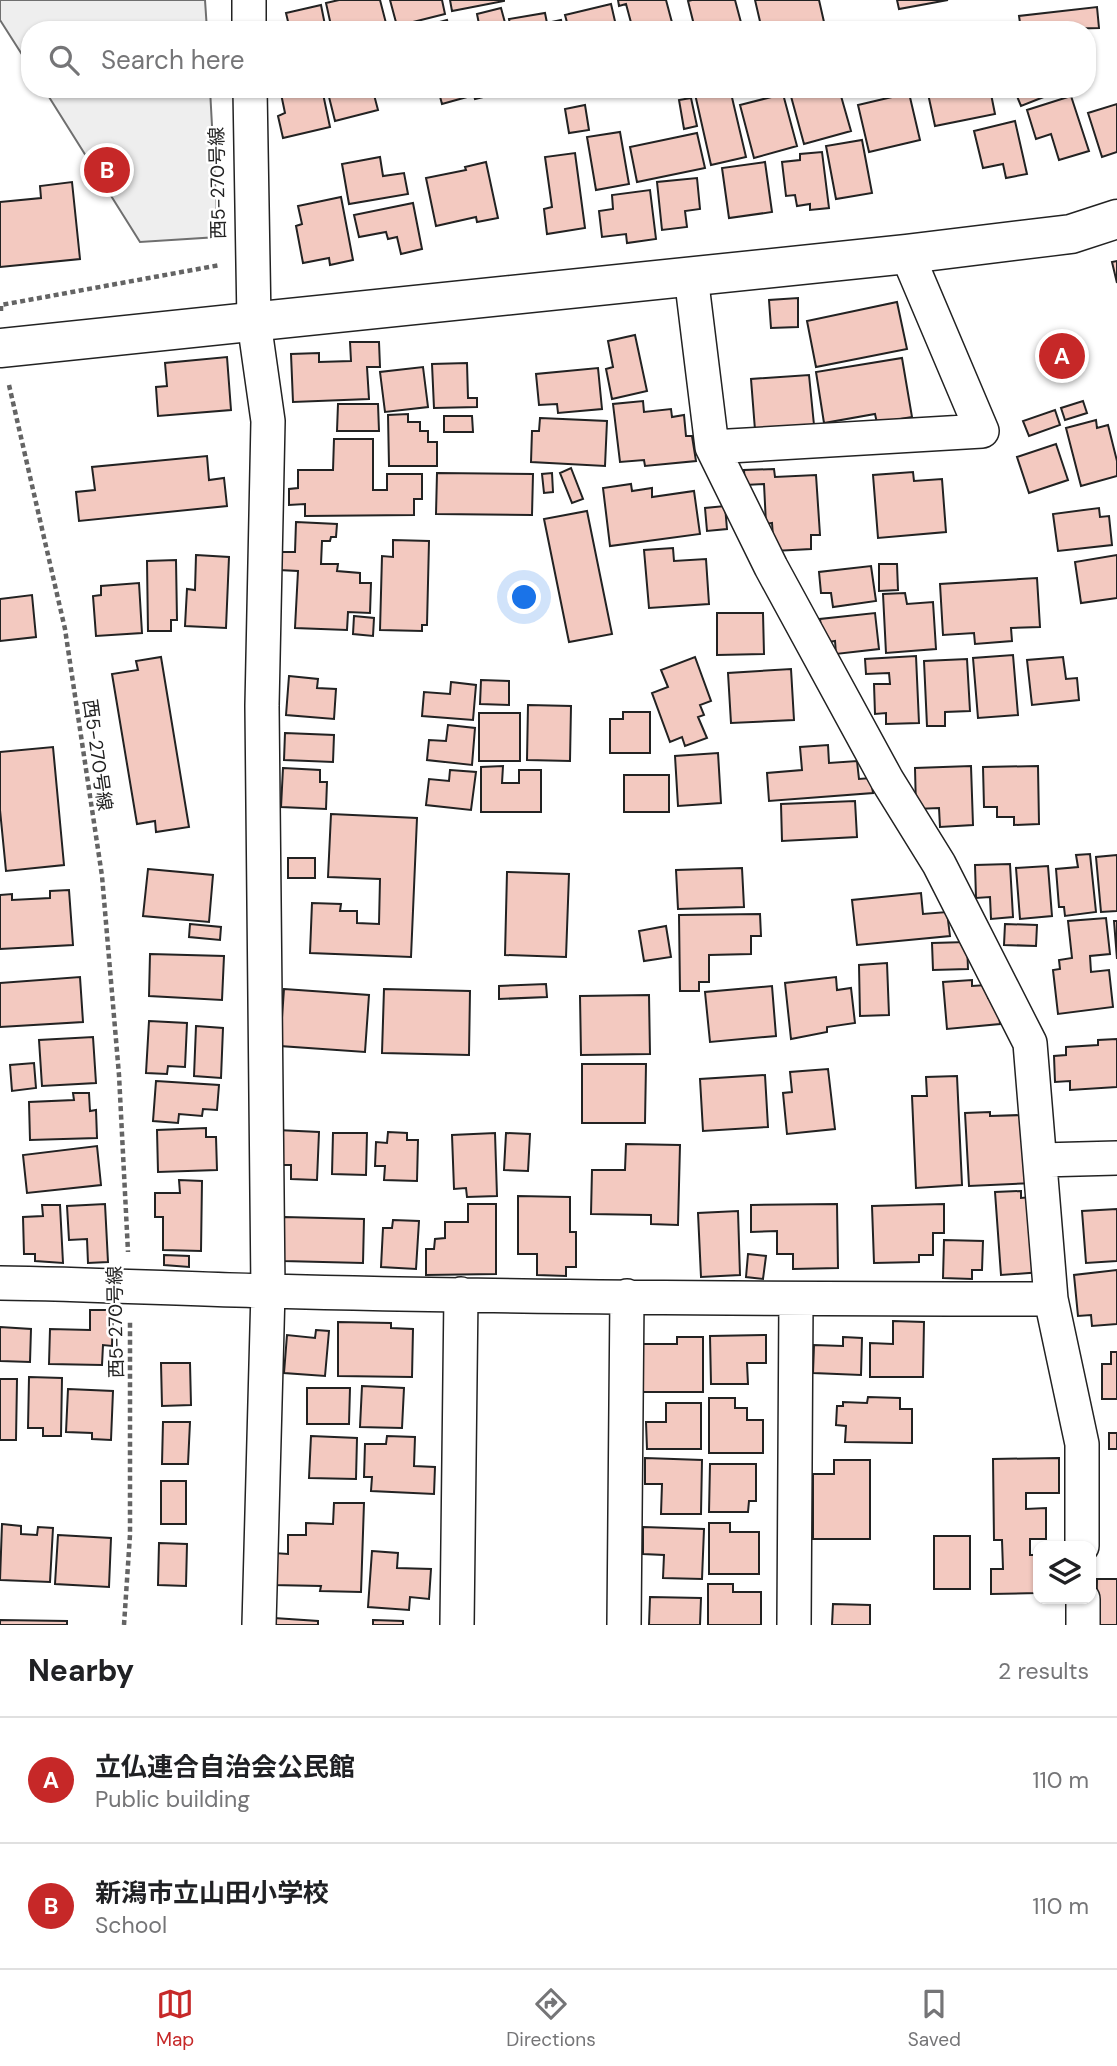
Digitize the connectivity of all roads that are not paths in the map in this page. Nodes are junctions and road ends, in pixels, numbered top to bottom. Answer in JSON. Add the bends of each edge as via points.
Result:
{"nodes":[{"id":1,"x":248,"y":0,"type":"edge"},
{"id":2,"x":249,"y":21,"type":"edge"},
{"id":3,"x":250,"y":98,"type":"edge"},
{"id":4,"x":1117,"y":219,"type":"edge"},
{"id":5,"x":906,"y":254,"type":"junction"},
{"id":6,"x":691,"y":276,"type":"junction"},
{"id":7,"x":254,"y":322,"type":"junction"},
{"id":8,"x":0,"y":348,"type":"edge"},
{"id":9,"x":712,"y":447,"type":"junction"},
{"id":10,"x":1117,"y":1158,"type":"edge"},
{"id":11,"x":1041,"y":1160,"type":"junction"},
{"id":12,"x":0,"y":1283,"type":"edge"},
{"id":13,"x":268,"y":1291,"type":"junction"},
{"id":14,"x":461,"y":1294,"type":"junction"},
{"id":15,"x":627,"y":1296,"type":"junction"},
{"id":16,"x":796,"y":1299,"type":"junction"},
{"id":17,"x":1051,"y":1300,"type":"junction"},
{"id":18,"x":1082,"y":1541,"type":"edge"},
{"id":19,"x":1083,"y":1604,"type":"edge"},
{"id":20,"x":259,"y":1625,"type":"edge"},
{"id":21,"x":457,"y":1625,"type":"edge"},
{"id":22,"x":624,"y":1625,"type":"edge"},
{"id":23,"x":794,"y":1625,"type":"edge"},
{"id":24,"x":1083,"y":1625,"type":"edge"}],
"edges":[{"from":1,"to":2,"type":"street"},
{"from":3,"to":7,"type":"street"},
{"from":4,"to":5,"type":"street","via":[[1072,234]]},
{"from":5,"to":6,"type":"street"},
{"from":5,"to":9,"type":"street","via":[[982,431]]},
{"from":6,"to":7,"type":"street"},
{"from":6,"to":9,"type":"street"},
{"from":7,"to":8,"type":"street"},
{"from":7,"to":13,"type":"street","via":[[268,421],[262,784]]},
{"from":9,"to":11,"type":"street","via":[[771,567],[887,780],[939,864],[1030,1043]]},
{"from":10,"to":11,"type":"street"},
{"from":11,"to":17,"type":"street"},
{"from":12,"to":13,"type":"street"},
{"from":13,"to":14,"type":"street"},
{"from":13,"to":20,"type":"street"},
{"from":14,"to":15,"type":"street"},
{"from":14,"to":21,"type":"street"},
{"from":15,"to":16,"type":"street"},
{"from":15,"to":22,"type":"street"},
{"from":16,"to":17,"type":"street"},
{"from":16,"to":23,"type":"street"},
{"from":17,"to":18,"type":"street","via":[[1082,1444]]},
{"from":19,"to":24,"type":"street"}]}
